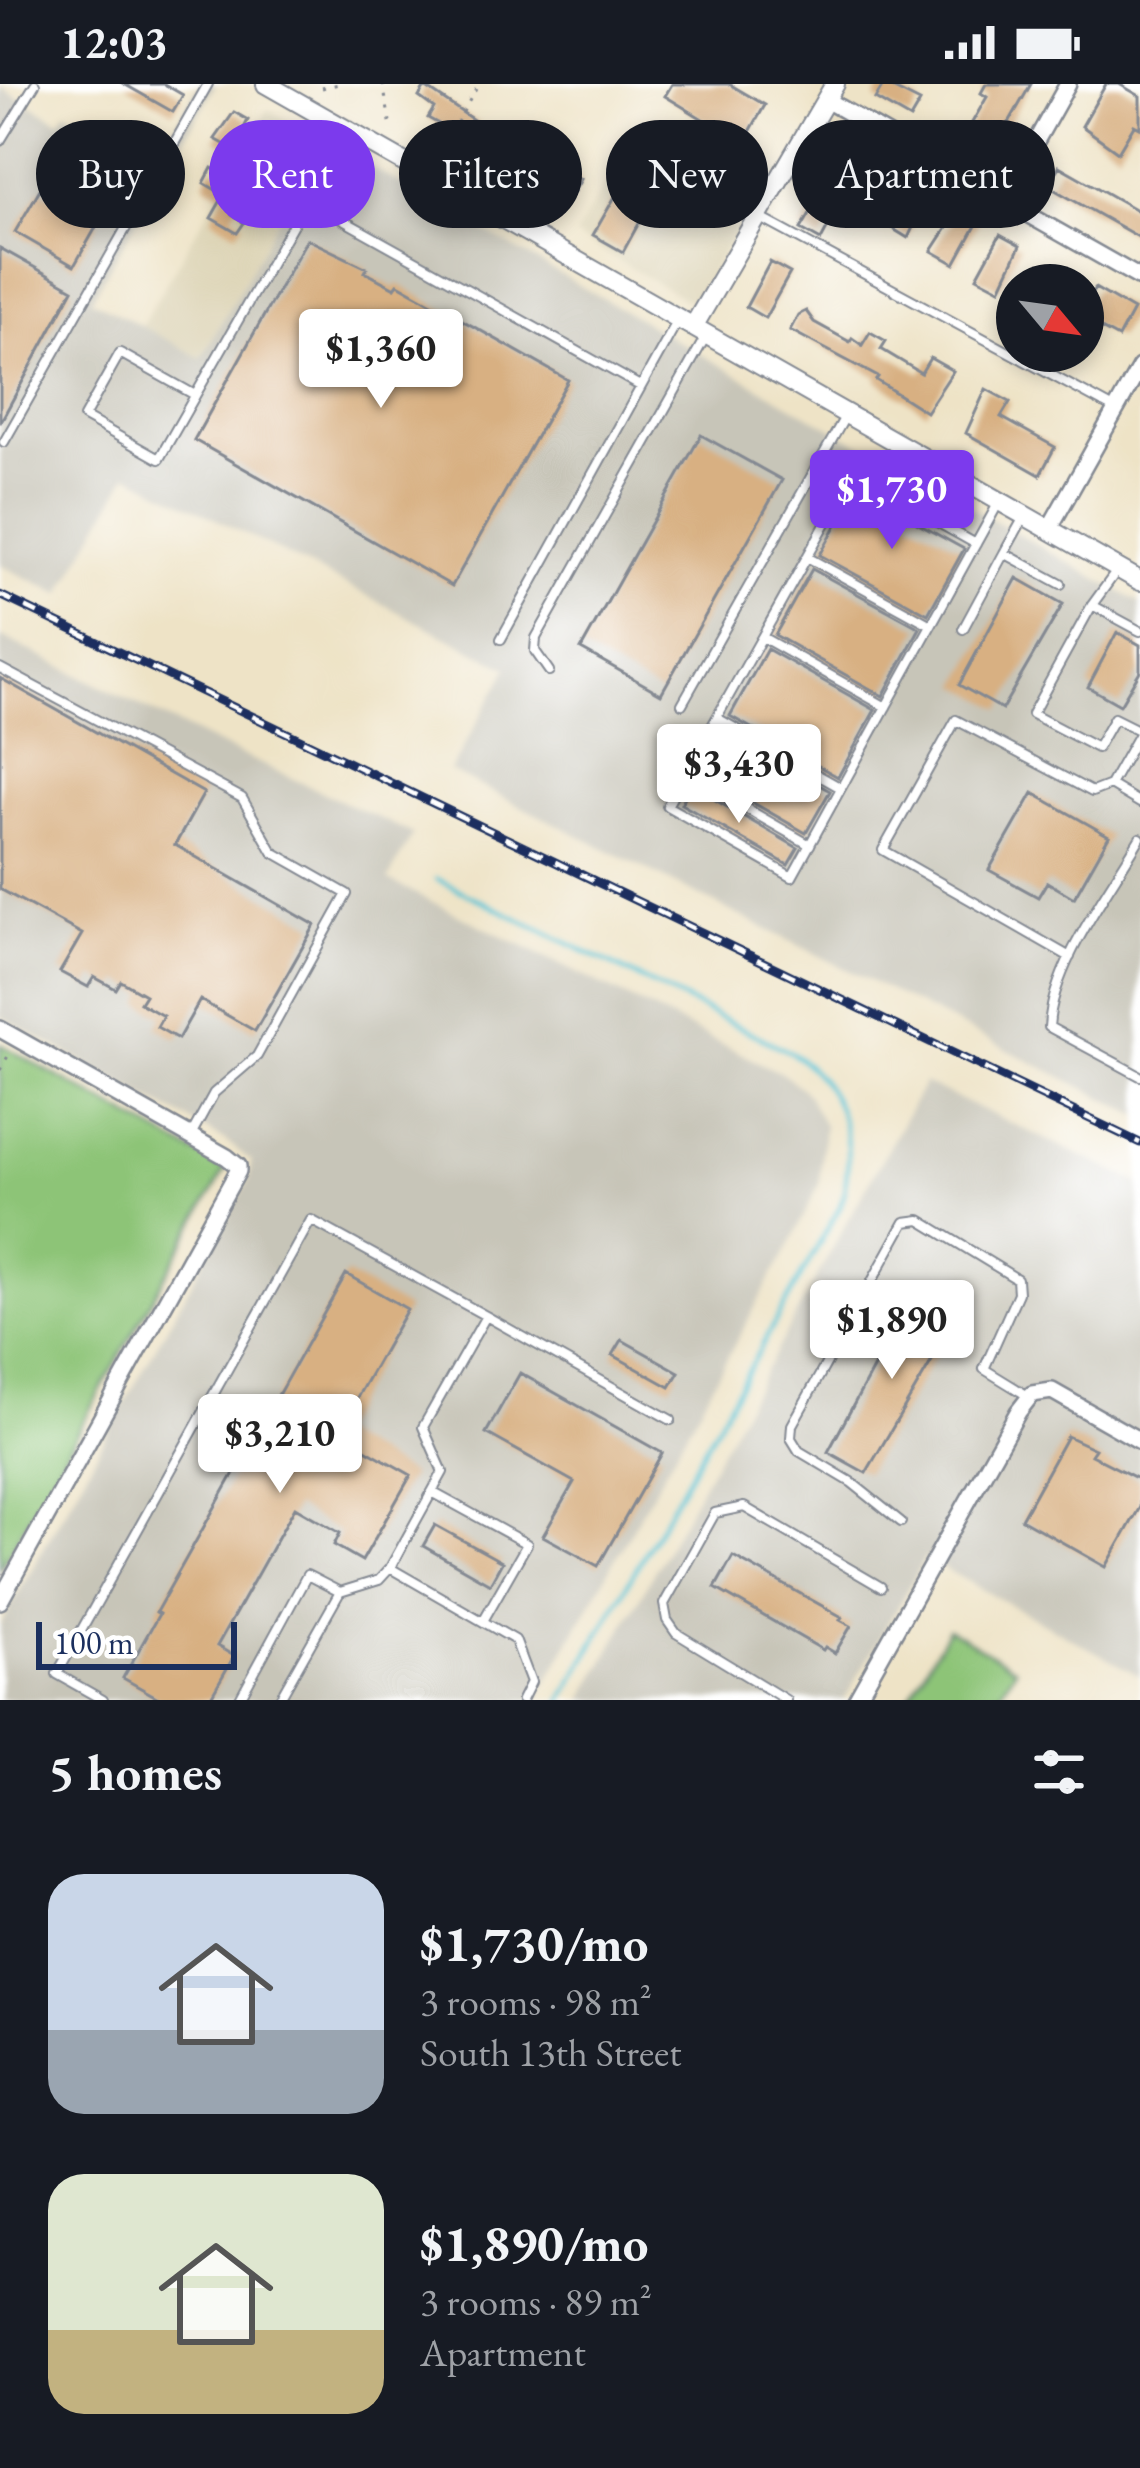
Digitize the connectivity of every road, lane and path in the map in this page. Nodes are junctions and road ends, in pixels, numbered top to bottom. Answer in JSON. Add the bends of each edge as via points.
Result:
{"nodes":[{"id":1,"x":34,"y":84,"type":"edge"},
{"id":2,"x":208,"y":84,"type":"edge"},
{"id":3,"x":266,"y":84,"type":"edge"},
{"id":4,"x":339,"y":84,"type":"edge"},
{"id":5,"x":383,"y":84,"type":"edge"},
{"id":6,"x":1068,"y":84,"type":"edge"},
{"id":7,"x":322,"y":88,"type":"dead end"},
{"id":8,"x":476,"y":89,"type":"dead end"},
{"id":9,"x":830,"y":92,"type":"edge"},
{"id":10,"x":329,"y":120,"type":"edge"},
{"id":11,"x":458,"y":120,"type":"edge"},
{"id":12,"x":875,"y":120,"type":"edge"},
{"id":13,"x":1048,"y":120,"type":"edge"},
{"id":14,"x":391,"y":127,"type":"dead end"},
{"id":15,"x":0,"y":141,"type":"edge"},
{"id":16,"x":375,"y":146,"type":"edge"},
{"id":17,"x":768,"y":199,"type":"edge"},
{"id":18,"x":768,"y":221,"type":"edge"},
{"id":19,"x":291,"y":228,"type":"edge"},
{"id":20,"x":357,"y":228,"type":"edge"},
{"id":21,"x":751,"y":228,"type":"edge"},
{"id":22,"x":1052,"y":228,"type":"edge"},
{"id":23,"x":1140,"y":278,"type":"edge"},
{"id":24,"x":693,"y":327,"type":"junction"},
{"id":25,"x":1140,"y":367,"type":"edge"},
{"id":26,"x":640,"y":386,"type":"junction"},
{"id":27,"x":195,"y":395,"type":"junction"},
{"id":28,"x":1116,"y":410,"type":"junction"},
{"id":29,"x":847,"y":414,"type":"junction"},
{"id":30,"x":4,"y":442,"type":"dead end"},
{"id":31,"x":999,"y":501,"type":"junction"},
{"id":32,"x":1024,"y":516,"type":"junction"},
{"id":33,"x":1048,"y":529,"type":"junction"},
{"id":34,"x":976,"y":544,"type":"junction"},
{"id":35,"x":1004,"y":553,"type":"junction"},
{"id":36,"x":807,"y":557,"type":"junction"},
{"id":37,"x":1118,"y":568,"type":"junction"},
{"id":38,"x":1140,"y":580,"type":"edge"},
{"id":39,"x":1061,"y":584,"type":"dead end"},
{"id":40,"x":1092,"y":605,"type":"junction"},
{"id":41,"x":931,"y":626,"type":"junction"},
{"id":42,"x":963,"y":629,"type":"dead end"},
{"id":43,"x":1140,"y":631,"type":"edge"},
{"id":44,"x":762,"y":637,"type":"junction"},
{"id":45,"x":501,"y":639,"type":"dead end"},
{"id":46,"x":0,"y":668,"type":"edge"},
{"id":47,"x":549,"y":671,"type":"dead end"},
{"id":48,"x":682,"y":704,"type":"dead end"},
{"id":49,"x":886,"y":707,"type":"junction"},
{"id":50,"x":717,"y":718,"type":"junction"},
{"id":51,"x":1140,"y":732,"type":"edge"},
{"id":52,"x":685,"y":774,"type":"junction"},
{"id":53,"x":1110,"y":785,"type":"junction"},
{"id":54,"x":841,"y":788,"type":"junction"},
{"id":55,"x":1140,"y":803,"type":"edge"},
{"id":56,"x":1140,"y":838,"type":"edge"},
{"id":57,"x":809,"y":845,"type":"junction"},
{"id":58,"x":1070,"y":957,"type":"junction"},
{"id":59,"x":0,"y":1029,"type":"edge"},
{"id":60,"x":17,"y":1039,"type":"junction"},
{"id":61,"x":0,"y":1070,"type":"edge"},
{"id":62,"x":1140,"y":1076,"type":"edge"},
{"id":63,"x":190,"y":1136,"type":"junction"},
{"id":64,"x":485,"y":1316,"type":"junction"},
{"id":65,"x":1036,"y":1394,"type":"junction"},
{"id":66,"x":671,"y":1420,"type":"dead end"},
{"id":67,"x":1140,"y":1442,"type":"edge"},
{"id":68,"x":432,"y":1492,"type":"junction"},
{"id":69,"x":902,"y":1522,"type":"dead end"},
{"id":70,"x":390,"y":1568,"type":"junction"},
{"id":71,"x":881,"y":1587,"type":"dead end"},
{"id":72,"x":340,"y":1592,"type":"junction"},
{"id":73,"x":0,"y":1601,"type":"edge"},
{"id":74,"x":483,"y":1622,"type":"junction"},
{"id":75,"x":104,"y":1700,"type":"edge"},
{"id":76,"x":239,"y":1700,"type":"edge"},
{"id":77,"x":279,"y":1700,"type":"edge"},
{"id":78,"x":522,"y":1700,"type":"edge"},
{"id":79,"x":786,"y":1700,"type":"edge"},
{"id":80,"x":856,"y":1700,"type":"edge"}],
"edges":[{"from":1,"to":15,"type":"lane"},
{"from":2,"to":30,"type":"lane"},
{"from":3,"to":10,"type":"street"},
{"from":4,"to":7,"type":"path"},
{"from":5,"to":14,"type":"path"},
{"from":6,"to":13,"type":"street"},
{"from":8,"to":11,"type":"path"},
{"from":9,"to":12,"type":"street"},
{"from":9,"to":17,"type":"street"},
{"from":16,"to":24,"type":"street"},
{"from":18,"to":28,"type":"lane"},
{"from":19,"to":27,"type":"lane"},
{"from":20,"to":26,"type":"lane"},
{"from":21,"to":24,"type":"street"},
{"from":22,"to":23,"type":"street"},
{"from":24,"to":26,"type":"lane"},
{"from":24,"to":29,"type":"street"},
{"from":24,"to":47,"type":"lane","via":[[536,638]]},
{"from":25,"to":28,"type":"street"},
{"from":26,"to":45,"type":"lane"},
{"from":27,"to":27,"type":"lane","via":[[159,459],[84,417],[120,353]]},
{"from":28,"to":33,"type":"street"},
{"from":29,"to":31,"type":"street"},
{"from":29,"to":48,"type":"lane"},
{"from":31,"to":32,"type":"street"},
{"from":31,"to":34,"type":"lane"},
{"from":32,"to":33,"type":"street"},
{"from":32,"to":35,"type":"lane"},
{"from":33,"to":37,"type":"street"},
{"from":34,"to":36,"type":"lane","via":[[853,475]]},
{"from":34,"to":41,"type":"lane"},
{"from":35,"to":39,"type":"lane"},
{"from":35,"to":42,"type":"lane"},
{"from":36,"to":41,"type":"lane"},
{"from":36,"to":44,"type":"lane"},
{"from":37,"to":38,"type":"street"},
{"from":37,"to":40,"type":"lane"},
{"from":40,"to":43,"type":"lane"},
{"from":40,"to":51,"type":"lane","via":[[1032,714],[1097,748],[1114,718]]},
{"from":41,"to":49,"type":"lane"},
{"from":44,"to":49,"type":"lane"},
{"from":44,"to":50,"type":"lane"},
{"from":46,"to":63,"type":"lane","via":[[242,798],[273,852],[347,894],[257,1056],[214,1093]]},
{"from":49,"to":54,"type":"lane"},
{"from":50,"to":52,"type":"lane"},
{"from":50,"to":54,"type":"lane"},
{"from":51,"to":53,"type":"lane"},
{"from":52,"to":57,"type":"lane"},
{"from":52,"to":57,"type":"lane","via":[[667,806],[792,877]]},
{"from":53,"to":55,"type":"lane"},
{"from":53,"to":58,"type":"lane","via":[[1091,792],[956,720],[883,850]]},
{"from":54,"to":57,"type":"lane"},
{"from":56,"to":58,"type":"lane"},
{"from":58,"to":62,"type":"lane","via":[[1049,1027]]},
{"from":59,"to":60,"type":"street"},
{"from":60,"to":61,"type":"path"},
{"from":60,"to":63,"type":"street"},
{"from":63,"to":73,"type":"street","via":[[238,1166],[237,1178]]},
{"from":64,"to":66,"type":"lane"},
{"from":64,"to":68,"type":"lane","via":[[423,1427],[443,1472]]},
{"from":64,"to":75,"type":"lane","via":[[310,1220],[57,1674]]},
{"from":65,"to":67,"type":"street","via":[[1059,1395]]},
{"from":65,"to":69,"type":"lane","via":[[984,1369],[1017,1279],[920,1220],[905,1222],[791,1438]]},
{"from":65,"to":80,"type":"street"},
{"from":68,"to":70,"type":"lane"},
{"from":68,"to":74,"type":"lane","via":[[526,1544]]},
{"from":70,"to":72,"type":"lane","via":[[379,1580]]},
{"from":70,"to":74,"type":"lane"},
{"from":71,"to":79,"type":"lane","via":[[744,1507],[716,1513],[664,1604],[667,1620],[676,1634]]},
{"from":72,"to":76,"type":"lane","via":[[307,1575]]},
{"from":72,"to":77,"type":"lane"},
{"from":74,"to":78,"type":"lane","via":[[515,1640],[531,1682]]}]}
